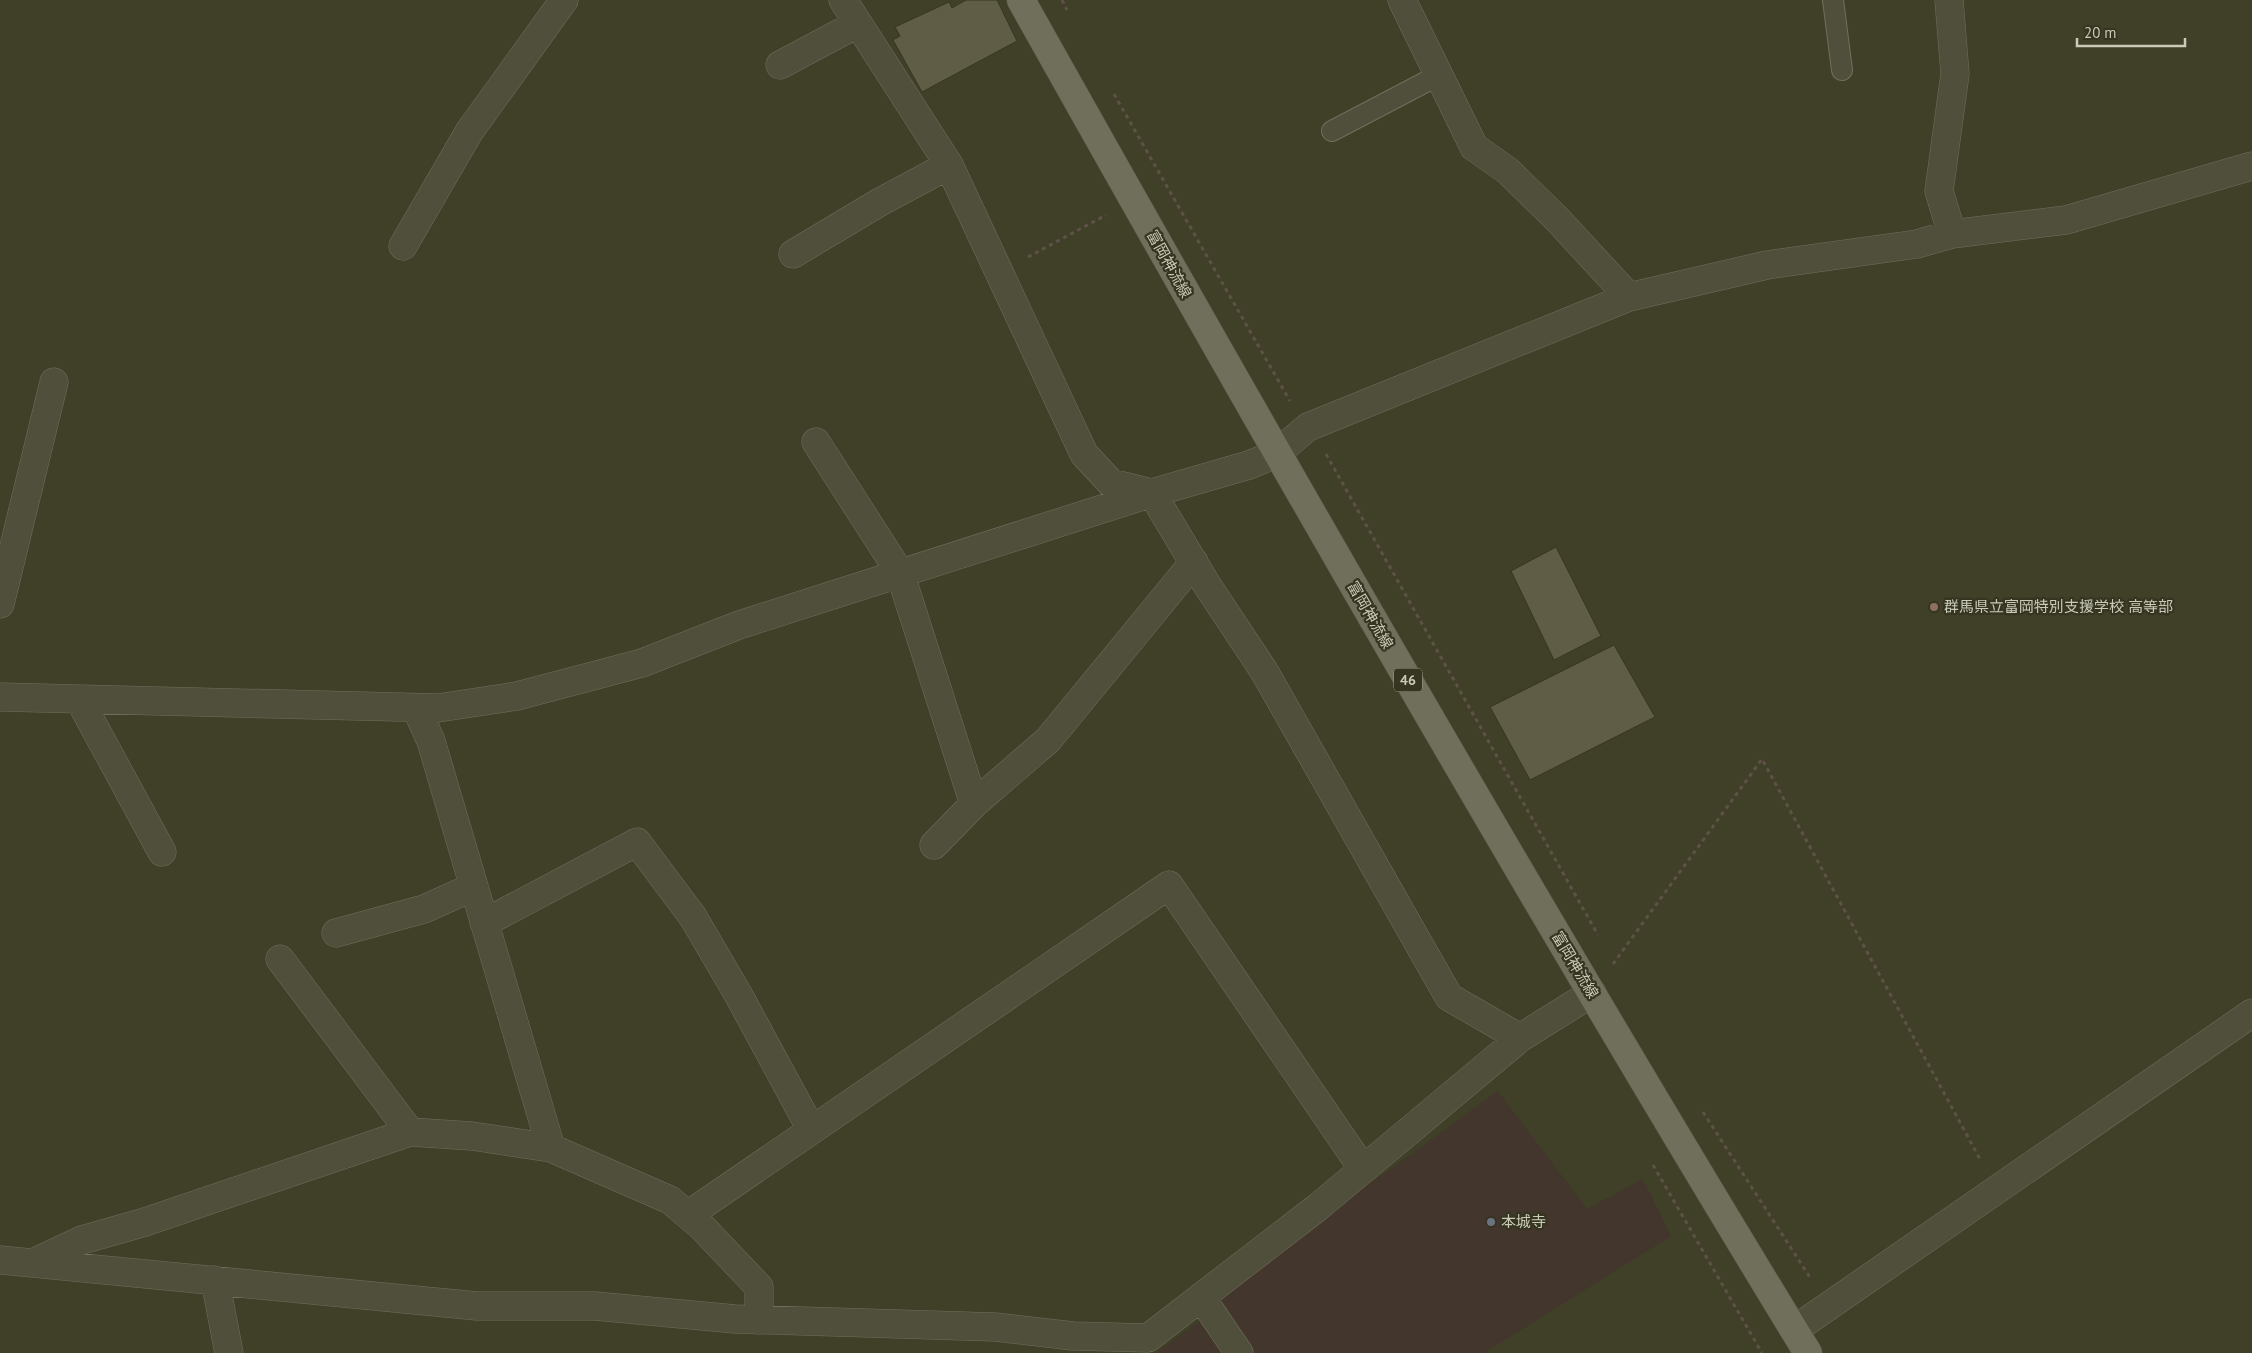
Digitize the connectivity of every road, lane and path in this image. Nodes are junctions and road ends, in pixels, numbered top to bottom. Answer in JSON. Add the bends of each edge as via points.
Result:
{"nodes":[{"id":1,"x":564,"y":0,"type":"edge"},
{"id":2,"x":842,"y":0,"type":"edge"},
{"id":3,"x":1021,"y":0,"type":"edge"},
{"id":4,"x":1062,"y":0,"type":"edge"},
{"id":5,"x":1402,"y":0,"type":"edge"},
{"id":6,"x":1833,"y":0,"type":"edge"},
{"id":7,"x":1949,"y":0,"type":"edge"},
{"id":8,"x":1070,"y":16,"type":"dead end"},
{"id":9,"x":857,"y":24,"type":"junction"},
{"id":10,"x":780,"y":65,"type":"dead end"},
{"id":11,"x":1842,"y":70,"type":"dead end"},
{"id":12,"x":1439,"y":75,"type":"junction"},
{"id":13,"x":1112,"y":90,"type":"dead end"},
{"id":14,"x":1332,"y":132,"type":"dead end"},
{"id":15,"x":949,"y":165,"type":"junction"},
{"id":16,"x":2252,"y":166,"type":"edge"},
{"id":17,"x":1133,"y":200,"type":"junction"},
{"id":18,"x":1952,"y":234,"type":"junction"},
{"id":19,"x":403,"y":246,"type":"dead end"},
{"id":20,"x":793,"y":254,"type":"dead end"},
{"id":21,"x":999,"y":273,"type":"junction"},
{"id":22,"x":1629,"y":297,"type":"junction"},
{"id":23,"x":54,"y":382,"type":"dead end"},
{"id":24,"x":1291,"y":402,"type":"dead end"},
{"id":25,"x":816,"y":442,"type":"dead end"},
{"id":26,"x":1324,"y":452,"type":"dead end"},
{"id":27,"x":1276,"y":454,"type":"junction"},
{"id":28,"x":1152,"y":492,"type":"junction"},
{"id":29,"x":1194,"y":562,"type":"junction"},
{"id":30,"x":900,"y":573,"type":"junction"},
{"id":31,"x":0,"y":604,"type":"edge"},
{"id":32,"x":0,"y":697,"type":"edge"},
{"id":33,"x":79,"y":699,"type":"junction"},
{"id":34,"x":416,"y":708,"type":"junction"},
{"id":35,"x":974,"y":804,"type":"junction"},
{"id":36,"x":934,"y":845,"type":"dead end"},
{"id":37,"x":162,"y":852,"type":"dead end"},
{"id":38,"x":473,"y":886,"type":"junction"},
{"id":39,"x":484,"y":923,"type":"junction"},
{"id":40,"x":336,"y":933,"type":"dead end"},
{"id":41,"x":1602,"y":943,"type":"dead end"},
{"id":42,"x":280,"y":959,"type":"dead end"},
{"id":43,"x":1612,"y":964,"type":"dead end"},
{"id":44,"x":1592,"y":993,"type":"junction"},
{"id":45,"x":2252,"y":1014,"type":"edge"},
{"id":46,"x":1520,"y":1038,"type":"junction"},
{"id":47,"x":1702,"y":1110,"type":"dead end"},
{"id":48,"x":812,"y":1129,"type":"junction"},
{"id":49,"x":410,"y":1132,"type":"junction"},
{"id":50,"x":551,"y":1148,"type":"junction"},
{"id":51,"x":1648,"y":1156,"type":"dead end"},
{"id":52,"x":1363,"y":1169,"type":"junction"},
{"id":53,"x":1996,"y":1190,"type":"junction"},
{"id":54,"x":688,"y":1215,"type":"junction"},
{"id":55,"x":0,"y":1260,"type":"edge"},
{"id":56,"x":34,"y":1263,"type":"junction"},
{"id":57,"x":215,"y":1280,"type":"junction"},
{"id":58,"x":1815,"y":1286,"type":"dead end"},
{"id":59,"x":1201,"y":1297,"type":"junction"},
{"id":60,"x":759,"y":1320,"type":"junction"},
{"id":61,"x":1794,"y":1330,"type":"junction"},
{"id":62,"x":1141,"y":1345,"type":"edge"},
{"id":63,"x":229,"y":1353,"type":"edge"},
{"id":64,"x":1239,"y":1353,"type":"edge"},
{"id":65,"x":1762,"y":1353,"type":"edge"},
{"id":66,"x":1808,"y":1353,"type":"edge"}],
"edges":[{"from":1,"to":19,"type":"street","via":[[470,132]]},
{"from":2,"to":9,"type":"street"},
{"from":3,"to":17,"type":"main road","name":"富岡神流線","number":"46"},
{"from":4,"to":8,"type":"path"},
{"from":5,"to":12,"type":"street"},
{"from":6,"to":11,"type":"lane"},
{"from":7,"to":18,"type":"street","via":[[1955,74],[1939,191]]},
{"from":9,"to":10,"type":"street"},
{"from":9,"to":15,"type":"street"},
{"from":12,"to":14,"type":"lane"},
{"from":12,"to":22,"type":"street","via":[[1474,147],[1508,171]]},
{"from":13,"to":24,"type":"path"},
{"from":15,"to":20,"type":"street"},
{"from":15,"to":21,"type":"street"},
{"from":16,"to":18,"type":"street","via":[[2066,220]]},
{"from":17,"to":21,"type":"path"},
{"from":17,"to":27,"type":"main road","name":"富岡神流線","number":"46"},
{"from":18,"to":22,"type":"street","via":[[1917,244],[1767,265]]},
{"from":21,"to":28,"type":"street","via":[[1084,454],[1111,483]]},
{"from":22,"to":27,"type":"street","via":[[1308,427]]},
{"from":23,"to":31,"type":"street"},
{"from":25,"to":30,"type":"street"},
{"from":26,"to":41,"type":"path"},
{"from":27,"to":28,"type":"street","via":[[1249,465]]},
{"from":27,"to":44,"type":"main road","name":"富岡神流線","number":"46"},
{"from":28,"to":29,"type":"street"},
{"from":28,"to":30,"type":"street"},
{"from":29,"to":35,"type":"street","via":[[1048,740]]},
{"from":29,"to":46,"type":"street","via":[[1264,671],[1450,997]]},
{"from":30,"to":34,"type":"street","via":[[739,625],[642,663],[517,696],[438,708]]},
{"from":30,"to":35,"type":"street"},
{"from":32,"to":33,"type":"street"},
{"from":33,"to":34,"type":"street"},
{"from":33,"to":37,"type":"street"},
{"from":34,"to":38,"type":"street","via":[[431,741]]},
{"from":35,"to":36,"type":"street"},
{"from":38,"to":39,"type":"street"},
{"from":38,"to":40,"type":"street","via":[[424,908]]},
{"from":39,"to":48,"type":"street","via":[[637,842],[692,917]]},
{"from":39,"to":50,"type":"street"},
{"from":42,"to":49,"type":"street"},
{"from":43,"to":53,"type":"path","via":[[1762,759]]},
{"from":44,"to":46,"type":"street"},
{"from":44,"to":61,"type":"main road","name":"富岡神流線","number":"46"},
{"from":45,"to":53,"type":"street"},
{"from":46,"to":52,"type":"street"},
{"from":47,"to":58,"type":"path"},
{"from":48,"to":52,"type":"street","via":[[1169,885]]},
{"from":48,"to":54,"type":"street"},
{"from":49,"to":50,"type":"street","via":[[472,1136]]},
{"from":49,"to":56,"type":"street","via":[[145,1222],[82,1240]]},
{"from":50,"to":54,"type":"street","via":[[670,1200]]},
{"from":51,"to":65,"type":"path"},
{"from":52,"to":59,"type":"street"},
{"from":53,"to":61,"type":"street"},
{"from":54,"to":60,"type":"street","via":[[759,1287]]},
{"from":55,"to":56,"type":"street"},
{"from":56,"to":57,"type":"street"},
{"from":57,"to":60,"type":"street","via":[[477,1306],[595,1306]]},
{"from":57,"to":63,"type":"street"},
{"from":59,"to":62,"type":"street"},
{"from":59,"to":64,"type":"street"},
{"from":60,"to":62,"type":"street","via":[[995,1327]]},
{"from":61,"to":66,"type":"main road","name":"富岡神流線","number":"46"}]}
